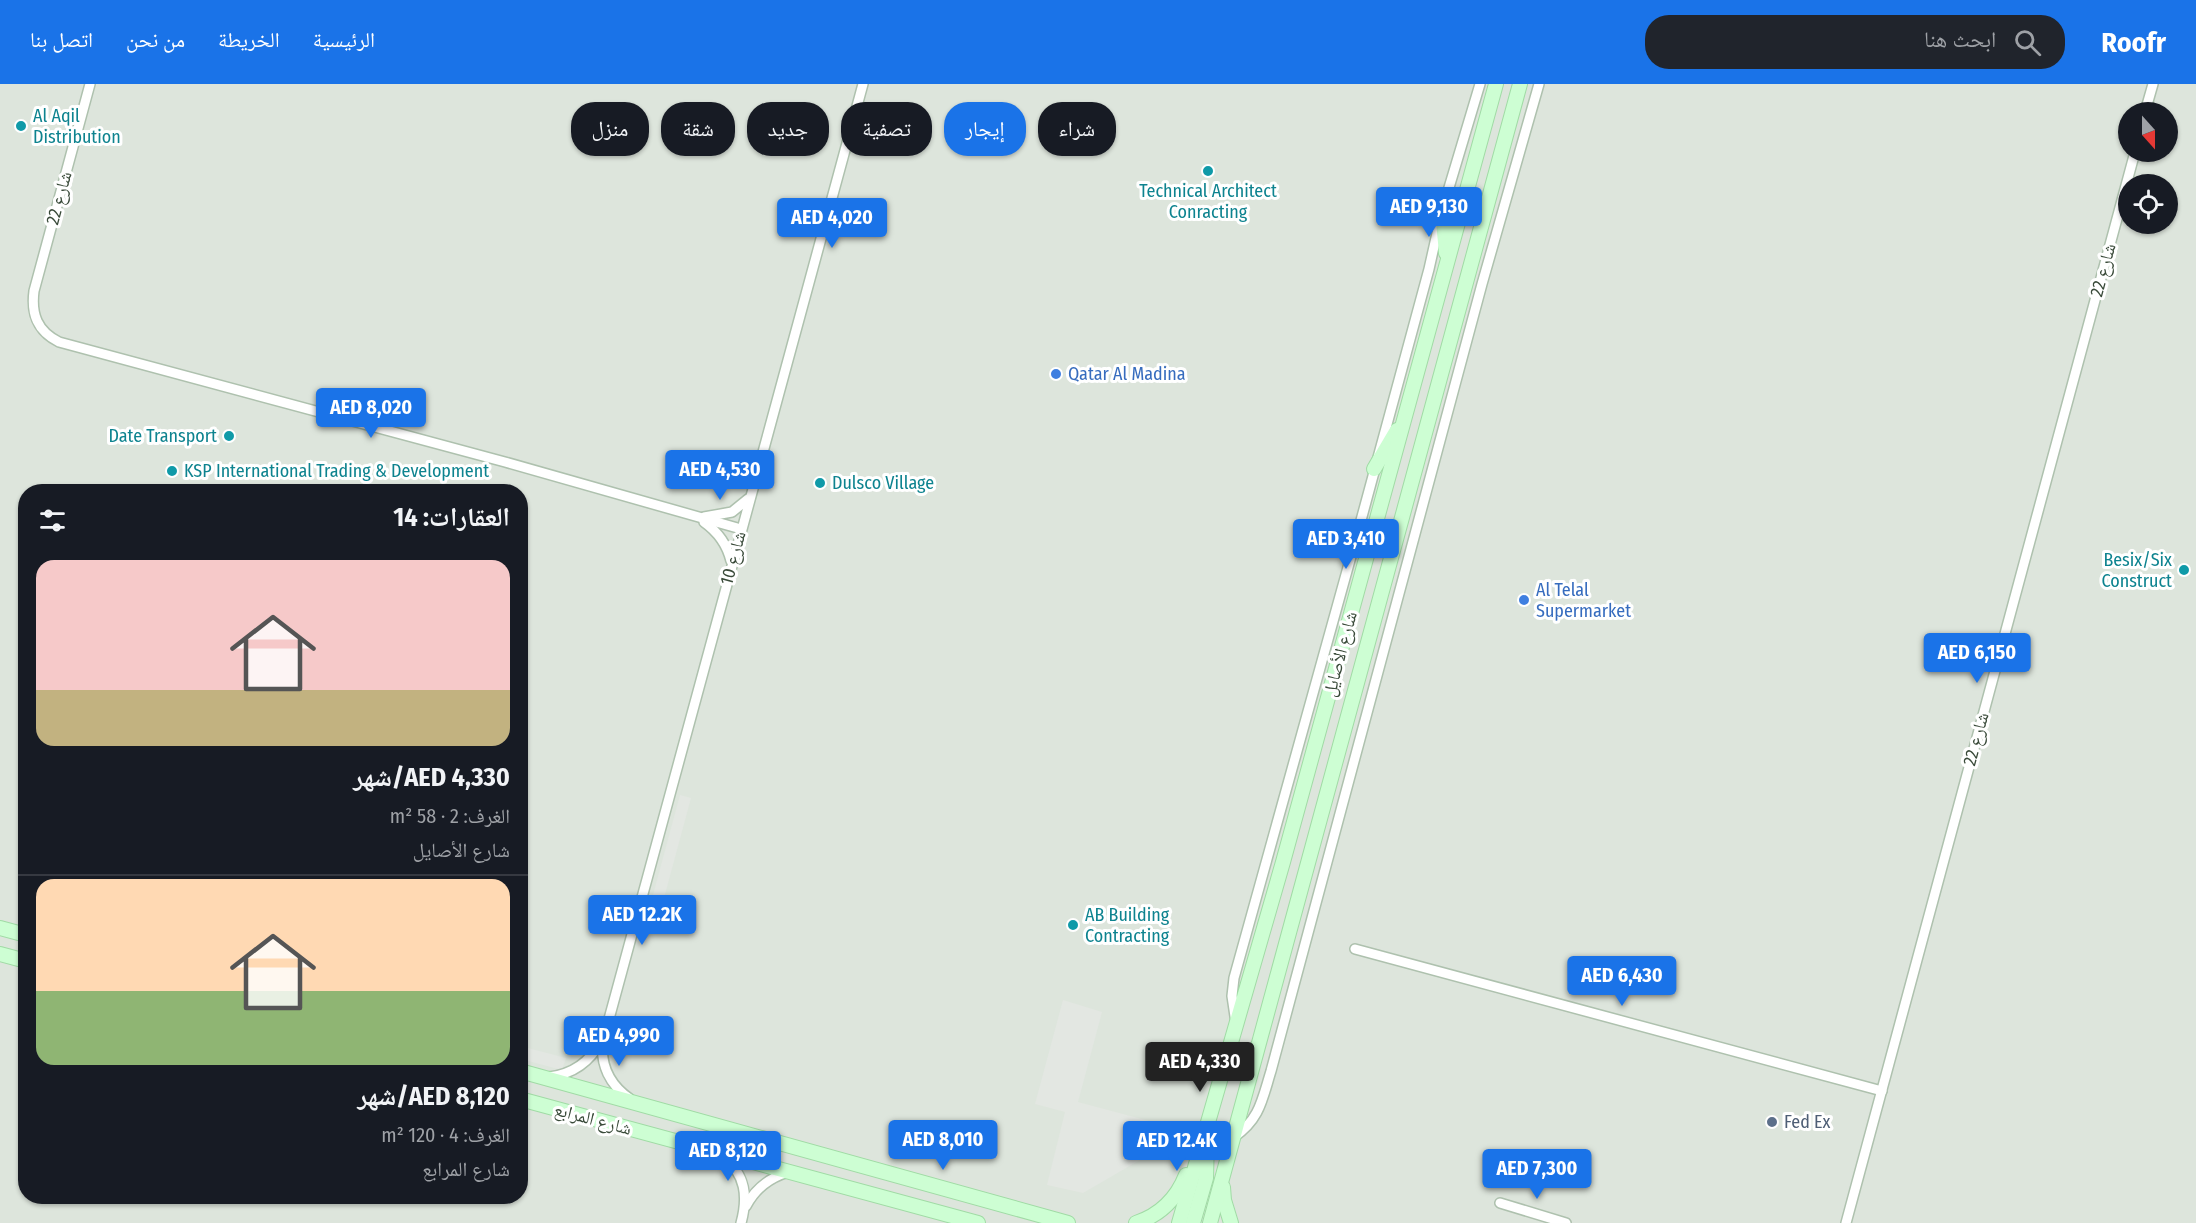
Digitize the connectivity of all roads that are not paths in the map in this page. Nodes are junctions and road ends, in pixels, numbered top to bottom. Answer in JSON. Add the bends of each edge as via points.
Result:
{"nodes":[{"id":1,"x":90,"y":84,"type":"edge"},
{"id":2,"x":863,"y":84,"type":"edge"},
{"id":3,"x":1474,"y":84,"type":"edge"},
{"id":4,"x":1496,"y":84,"type":"edge"},
{"id":5,"x":1520,"y":84,"type":"edge"},
{"id":6,"x":1539,"y":84,"type":"edge"},
{"id":7,"x":2153,"y":84,"type":"edge"},
{"id":8,"x":1479,"y":89,"type":"edge"},
{"id":9,"x":2148,"y":102,"type":"edge"},
{"id":10,"x":2132,"y":162,"type":"edge"},
{"id":11,"x":1442,"y":211,"type":"junction"},
{"id":12,"x":1446,"y":263,"type":"junction"},
{"id":13,"x":1403,"y":421,"type":"junction"},
{"id":14,"x":1374,"y":469,"type":"junction"},
{"id":15,"x":750,"y":498,"type":"junction"},
{"id":16,"x":697,"y":517,"type":"junction"},
{"id":17,"x":741,"y":530,"type":"junction"},
{"id":18,"x":732,"y":564,"type":"junction"},
{"id":19,"x":0,"y":928,"type":"edge"},
{"id":20,"x":18,"y":933,"type":"edge"},
{"id":21,"x":1355,"y":949,"type":"dead end"},
{"id":22,"x":0,"y":954,"type":"edge"},
{"id":23,"x":18,"y":959,"type":"edge"},
{"id":24,"x":1236,"y":1023,"type":"junction"},
{"id":25,"x":605,"y":1033,"type":"junction"},
{"id":26,"x":528,"y":1073,"type":"edge"},
{"id":27,"x":543,"y":1077,"type":"junction"},
{"id":28,"x":1882,"y":1091,"type":"junction"},
{"id":29,"x":528,"y":1101,"type":"edge"},
{"id":30,"x":635,"y":1101,"type":"junction"},
{"id":31,"x":1206,"y":1129,"type":"junction"},
{"id":32,"x":1234,"y":1137,"type":"junction"},
{"id":33,"x":716,"y":1153,"type":"junction"},
{"id":34,"x":788,"y":1172,"type":"junction"},
{"id":35,"x":1224,"y":1176,"type":"junction"},
{"id":36,"x":1500,"y":1203,"type":"dead end"},
{"id":37,"x":745,"y":1208,"type":"junction"},
{"id":38,"x":741,"y":1223,"type":"edge"},
{"id":39,"x":978,"y":1223,"type":"edge"},
{"id":40,"x":1068,"y":1223,"type":"edge"},
{"id":41,"x":1136,"y":1223,"type":"edge"},
{"id":42,"x":1179,"y":1223,"type":"edge"},
{"id":43,"x":1193,"y":1223,"type":"edge"},
{"id":44,"x":1210,"y":1223,"type":"edge"},
{"id":45,"x":1231,"y":1223,"type":"edge"},
{"id":46,"x":1566,"y":1223,"type":"edge"},
{"id":47,"x":1846,"y":1223,"type":"edge"}],
"edges":[{"from":1,"to":16,"type":"street","name":"شارع 22","via":[[35,284],[33,313],[43,331],[59,342]]},
{"from":2,"to":15,"type":"street","name":"شارع 10"},
{"from":3,"to":8,"type":"street"},
{"from":4,"to":12,"type":"main road","name":"شارع الأصايل"},
{"from":5,"to":32,"type":"main road","name":"شارع الأصايل"},
{"from":6,"to":32,"type":"street","via":[[1282,1032],[1257,1114],[1251,1125]]},
{"from":7,"to":9,"type":"street"},
{"from":8,"to":11,"type":"street"},
{"from":10,"to":28,"type":"street","name":"شارع 22"},
{"from":11,"to":12,"type":"main road"},
{"from":11,"to":14,"type":"street"},
{"from":12,"to":13,"type":"main road","name":"شارع الأصايل"},
{"from":13,"to":14,"type":"main road"},
{"from":13,"to":24,"type":"main road","name":"شارع الأصايل"},
{"from":14,"to":24,"type":"street","via":[[1234,978],[1232,1005]]},
{"from":15,"to":16,"type":"street","via":[[732,512]]},
{"from":15,"to":17,"type":"street","name":"شارع 10"},
{"from":16,"to":17,"type":"street"},
{"from":16,"to":18,"type":"street","via":[[720,536]]},
{"from":17,"to":18,"type":"street","name":"شارع 10"},
{"from":18,"to":25,"type":"street","name":"شارع 10"},
{"from":19,"to":20,"type":"main road"},
{"from":21,"to":28,"type":"street"},
{"from":22,"to":23,"type":"main road"},
{"from":24,"to":31,"type":"main road","name":"شارع الأصايل"},
{"from":25,"to":27,"type":"street","name":"شارع 10","via":[[592,1056],[579,1068]]},
{"from":25,"to":30,"type":"street","name":"شارع 10","via":[[602,1048],[606,1071],[618,1089]]},
{"from":26,"to":27,"type":"main road","name":"شارع المرابع"},
{"from":27,"to":30,"type":"main road","name":"شارع المرابع"},
{"from":28,"to":47,"type":"street","name":"شارع 22"},
{"from":29,"to":33,"type":"main road","name":"شارع المرابع"},
{"from":30,"to":40,"type":"main road","name":"شارع المرابع"},
{"from":31,"to":41,"type":"main road","via":[[1180,1188],[1159,1211]]},
{"from":31,"to":42,"type":"main road","name":"شارع الأصايل"},
{"from":31,"to":43,"type":"main road","via":[[1206,1178]]},
{"from":32,"to":35,"type":"main road","name":"شارع الأصايل"},
{"from":33,"to":34,"type":"main road","name":"شارع المرابع"},
{"from":33,"to":37,"type":"street","via":[[731,1163],[741,1178]]},
{"from":34,"to":37,"type":"street","via":[[762,1185]]},
{"from":34,"to":39,"type":"main road","name":"شارع المرابع"},
{"from":35,"to":44,"type":"main road","name":"شارع الأصايل"},
{"from":35,"to":45,"type":"main road","via":[[1224,1200]]},
{"from":36,"to":46,"type":"street"},
{"from":37,"to":38,"type":"street"}]}
